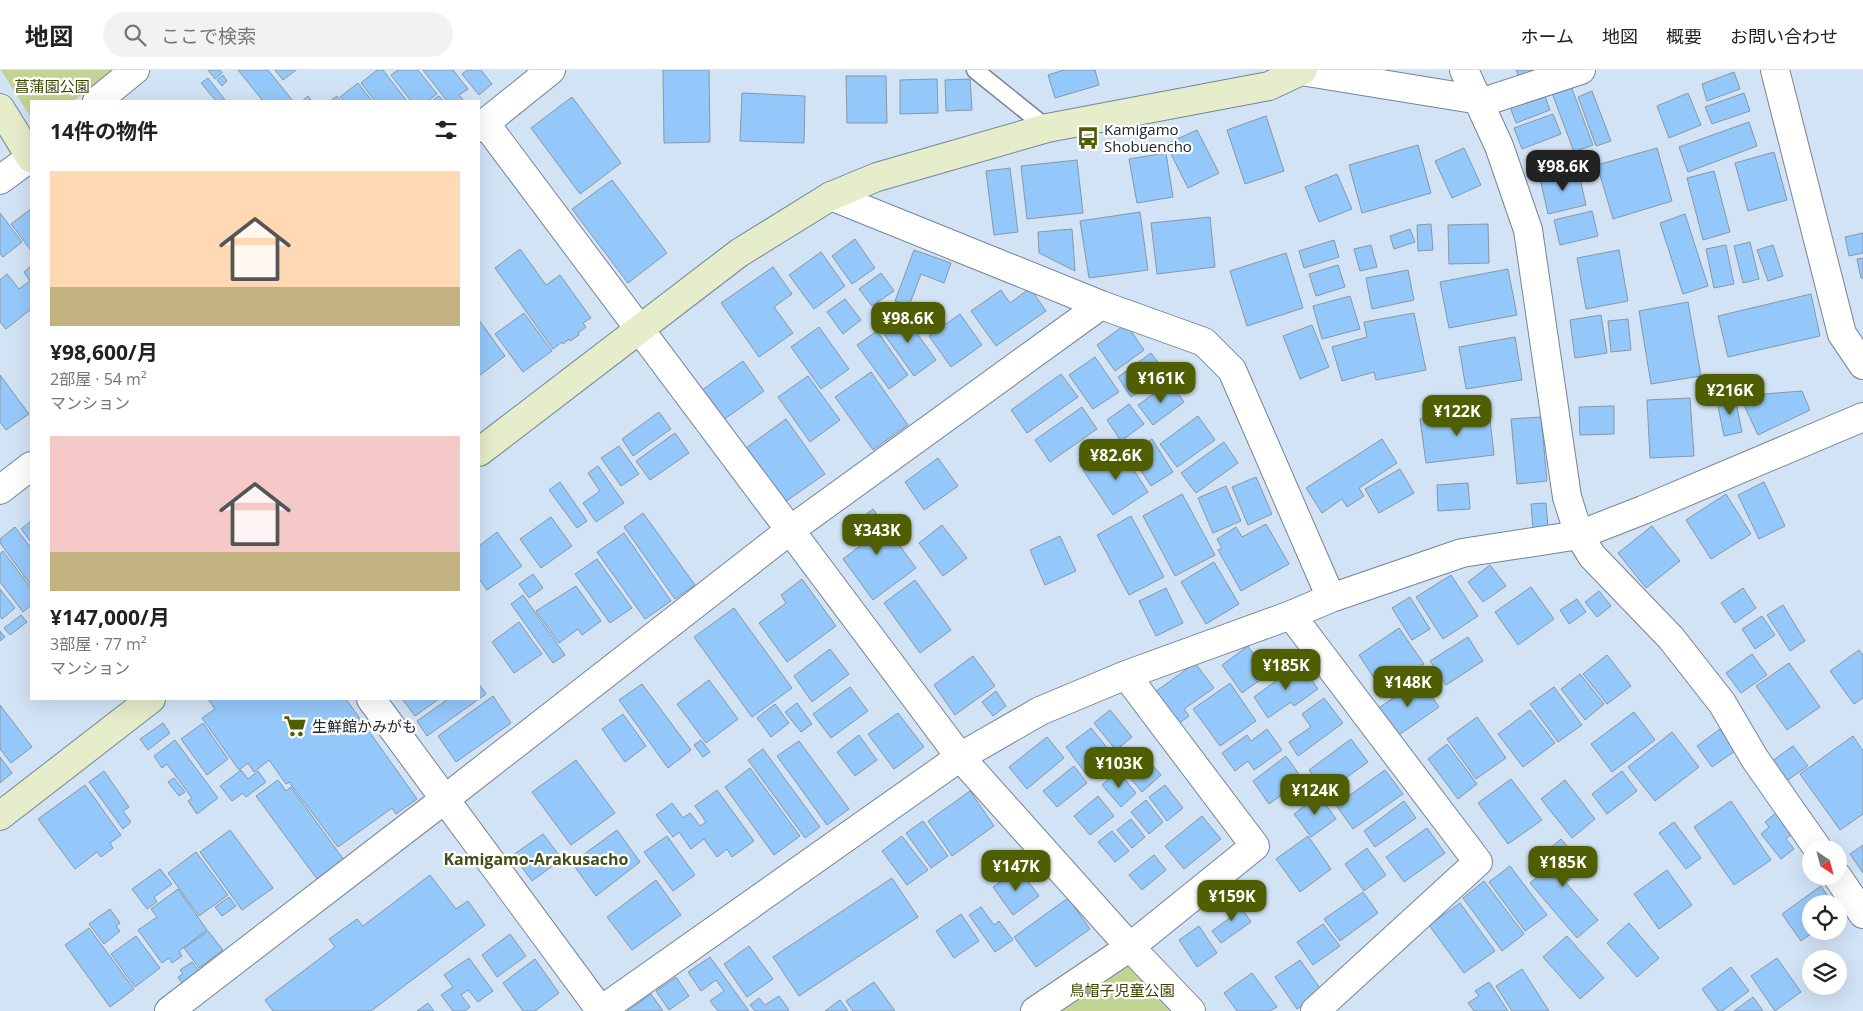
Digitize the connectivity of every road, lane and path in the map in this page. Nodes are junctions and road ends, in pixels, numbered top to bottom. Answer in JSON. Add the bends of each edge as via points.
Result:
{"nodes":[{"id":1,"x":135,"y":70,"type":"edge"},
{"id":2,"x":551,"y":70,"type":"edge"},
{"id":3,"x":975,"y":70,"type":"edge"},
{"id":4,"x":1464,"y":70,"type":"edge"},
{"id":5,"x":1581,"y":70,"type":"edge"},
{"id":6,"x":1776,"y":70,"type":"edge"},
{"id":7,"x":1302,"y":71,"type":"edge"},
{"id":8,"x":99,"y":100,"type":"edge"},
{"id":9,"x":1478,"y":100,"type":"junction"},
{"id":10,"x":0,"y":108,"type":"edge"},
{"id":11,"x":482,"y":126,"type":"edge"},
{"id":12,"x":1047,"y":128,"type":"junction"},
{"id":13,"x":30,"y":155,"type":"edge"},
{"id":14,"x":30,"y":158,"type":"edge"},
{"id":15,"x":0,"y":180,"type":"edge"},
{"id":16,"x":831,"y":196,"type":"junction"},
{"id":17,"x":1101,"y":305,"type":"junction"},
{"id":18,"x":639,"y":331,"type":"junction"},
{"id":19,"x":1863,"y":365,"type":"edge"},
{"id":20,"x":1863,"y":417,"type":"edge"},
{"id":21,"x":480,"y":451,"type":"edge"},
{"id":22,"x":30,"y":467,"type":"edge"},
{"id":23,"x":0,"y":490,"type":"edge"},
{"id":24,"x":789,"y":531,"type":"junction"},
{"id":25,"x":1579,"y":535,"type":"junction"},
{"id":26,"x":1331,"y":598,"type":"junction"},
{"id":27,"x":1291,"y":615,"type":"junction"},
{"id":28,"x":1126,"y":675,"type":"junction"},
{"id":29,"x":150,"y":700,"type":"edge"},
{"id":30,"x":372,"y":700,"type":"edge"},
{"id":31,"x":960,"y":757,"type":"junction"},
{"id":32,"x":445,"y":799,"type":"junction"},
{"id":33,"x":0,"y":816,"type":"edge"},
{"id":34,"x":1812,"y":840,"type":"edge"},
{"id":35,"x":1843,"y":885,"type":"edge"},
{"id":36,"x":1863,"y":914,"type":"edge"},
{"id":37,"x":1130,"y":947,"type":"junction"},
{"id":38,"x":169,"y":1011,"type":"edge"},
{"id":39,"x":600,"y":1011,"type":"edge"},
{"id":40,"x":1035,"y":1011,"type":"edge"},
{"id":41,"x":1191,"y":1011,"type":"edge"},
{"id":42,"x":1315,"y":1011,"type":"edge"}],
"edges":[{"from":1,"to":8,"type":"street"},
{"from":2,"to":11,"type":"street"},
{"from":3,"to":12,"type":"lane"},
{"from":4,"to":9,"type":"street"},
{"from":5,"to":9,"type":"street","via":[[1486,101]]},
{"from":6,"to":19,"type":"street","via":[[1842,334]]},
{"from":7,"to":9,"type":"street"},
{"from":7,"to":12,"type":"street","via":[[1269,86]]},
{"from":9,"to":25,"type":"street","via":[[1500,146],[1528,230],[1567,497]]},
{"from":10,"to":13,"type":"street"},
{"from":11,"to":18,"type":"street"},
{"from":12,"to":16,"type":"street","via":[[877,177]]},
{"from":14,"to":15,"type":"street"},
{"from":16,"to":17,"type":"street"},
{"from":16,"to":18,"type":"street","via":[[739,253]]},
{"from":17,"to":24,"type":"street"},
{"from":17,"to":26,"type":"street","via":[[1204,342],[1232,370]]},
{"from":18,"to":21,"type":"street"},
{"from":18,"to":24,"type":"street"},
{"from":20,"to":25,"type":"street"},
{"from":22,"to":23,"type":"street"},
{"from":24,"to":31,"type":"street"},
{"from":24,"to":32,"type":"street"},
{"from":25,"to":26,"type":"street","via":[[1462,553]]},
{"from":25,"to":34,"type":"street","via":[[1592,556],[1671,638],[1722,703],[1755,759]]},
{"from":26,"to":27,"type":"street"},
{"from":27,"to":28,"type":"street"},
{"from":27,"to":42,"type":"street","via":[[1478,862]]},
{"from":28,"to":31,"type":"street","via":[[1040,711]]},
{"from":28,"to":37,"type":"street","via":[[1255,846]]},
{"from":29,"to":33,"type":"street"},
{"from":30,"to":32,"type":"street"},
{"from":31,"to":37,"type":"street"},
{"from":31,"to":39,"type":"street"},
{"from":32,"to":38,"type":"street"},
{"from":32,"to":39,"type":"street"},
{"from":35,"to":36,"type":"street"},
{"from":37,"to":40,"type":"street"},
{"from":37,"to":41,"type":"street"}]}
